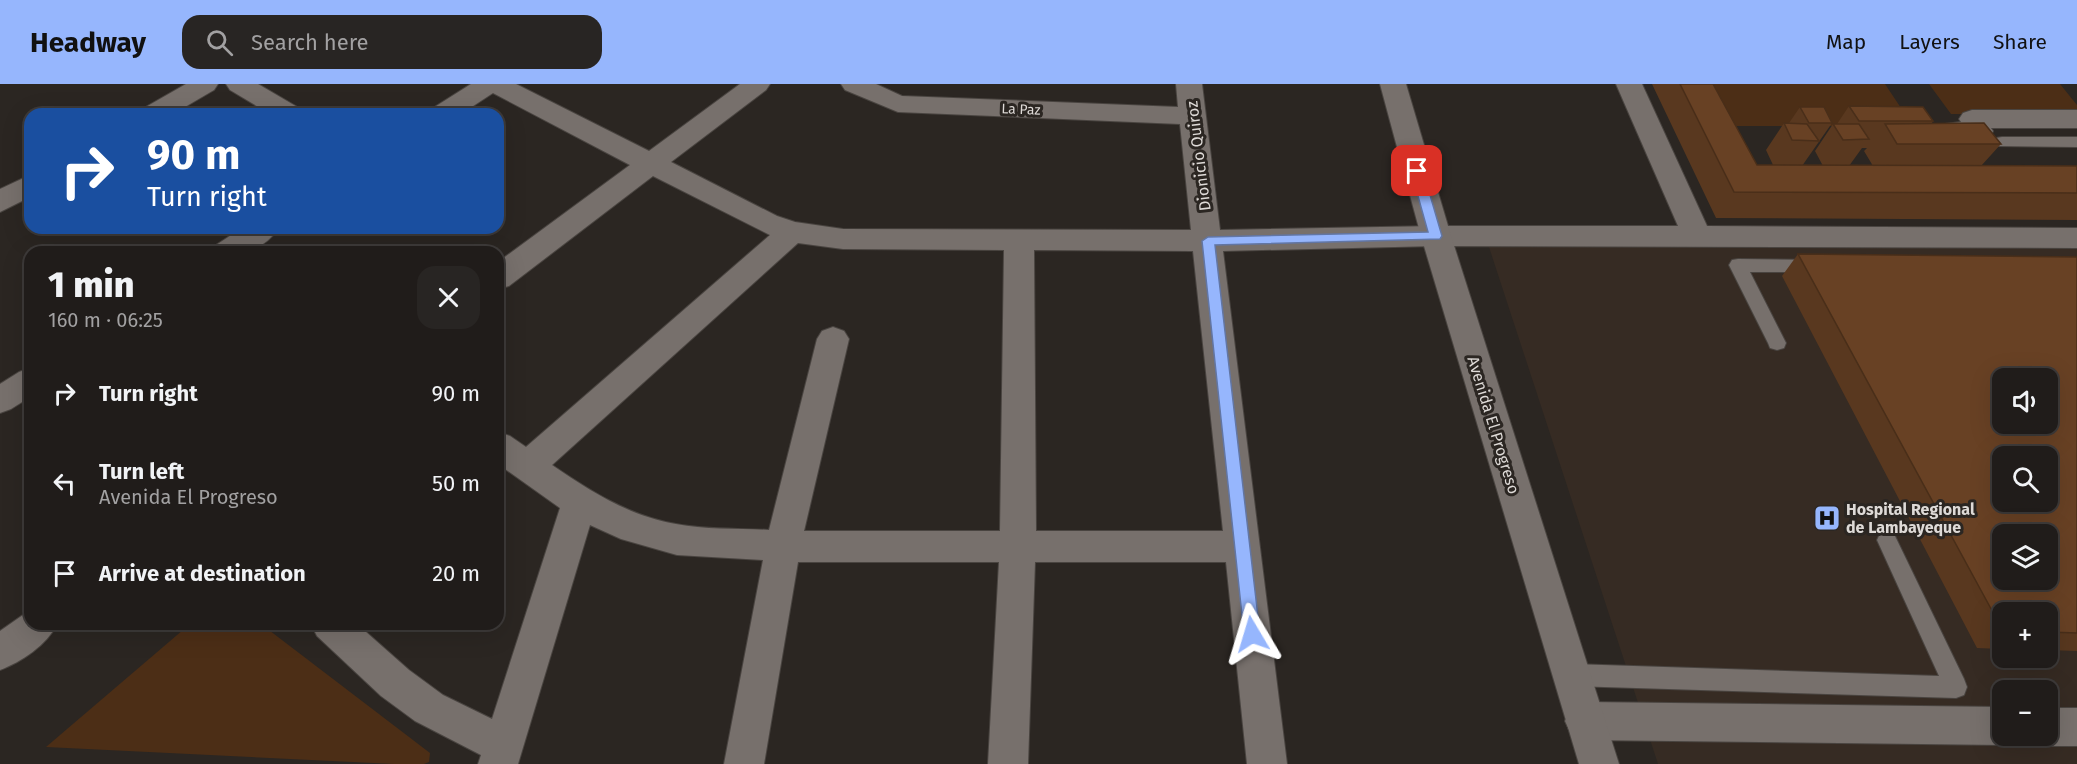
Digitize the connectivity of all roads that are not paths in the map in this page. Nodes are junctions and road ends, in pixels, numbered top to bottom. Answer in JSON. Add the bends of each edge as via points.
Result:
{"nodes":[{"id":1,"x":205,"y":84,"type":"edge"},
{"id":2,"x":239,"y":84,"type":"edge"},
{"id":3,"x":489,"y":84,"type":"edge"},
{"id":4,"x":495,"y":84,"type":"edge"},
{"id":5,"x":757,"y":84,"type":"edge"},
{"id":6,"x":854,"y":84,"type":"edge"},
{"id":7,"x":1190,"y":84,"type":"edge"},
{"id":8,"x":1393,"y":84,"type":"edge"},
{"id":9,"x":1629,"y":84,"type":"edge"},
{"id":10,"x":988,"y":96,"type":"edge"},
{"id":11,"x":163,"y":108,"type":"edge"},
{"id":12,"x":280,"y":108,"type":"edge"},
{"id":13,"x":451,"y":108,"type":"edge"},
{"id":14,"x":1193,"y":116,"type":"junction"},
{"id":15,"x":2077,"y":119,"type":"edge"},
{"id":16,"x":1924,"y":131,"type":"edge"},
{"id":17,"x":2001,"y":142,"type":"edge"},
{"id":18,"x":2077,"y":142,"type":"edge"},
{"id":19,"x":652,"y":164,"type":"junction"},
{"id":20,"x":24,"y":188,"type":"edge"},
{"id":21,"x":0,"y":202,"type":"edge"},
{"id":22,"x":792,"y":232,"type":"junction"},
{"id":23,"x":254,"y":234,"type":"edge"},
{"id":24,"x":1436,"y":236,"type":"junction"},
{"id":25,"x":1697,"y":237,"type":"junction"},
{"id":26,"x":2077,"y":238,"type":"edge"},
{"id":27,"x":1019,"y":240,"type":"junction"},
{"id":28,"x":1208,"y":241,"type":"junction"},
{"id":29,"x":236,"y":246,"type":"edge"},
{"id":30,"x":1831,"y":266,"type":"edge"},
{"id":31,"x":504,"y":274,"type":"edge"},
{"id":32,"x":832,"y":339,"type":"dead end"},
{"id":33,"x":1777,"y":343,"type":"dead end"},
{"id":34,"x":24,"y":385,"type":"edge"},
{"id":35,"x":0,"y":400,"type":"edge"},
{"id":36,"x":504,"y":450,"type":"edge"},
{"id":37,"x":527,"y":466,"type":"junction"},
{"id":38,"x":579,"y":502,"type":"junction"},
{"id":39,"x":1887,"y":540,"type":"dead end"},
{"id":40,"x":783,"y":546,"type":"junction"},
{"id":41,"x":1018,"y":547,"type":"junction"},
{"id":42,"x":1242,"y":547,"type":"junction"},
{"id":43,"x":30,"y":630,"type":"edge"},
{"id":44,"x":337,"y":630,"type":"edge"},
{"id":45,"x":0,"y":653,"type":"edge"},
{"id":46,"x":1572,"y":675,"type":"junction"},
{"id":47,"x":1586,"y":721,"type":"junction"},
{"id":48,"x":1992,"y":726,"type":"edge"},
{"id":49,"x":2058,"y":727,"type":"edge"},
{"id":50,"x":2077,"y":728,"type":"edge"},
{"id":51,"x":501,"y":755,"type":"edge"},
{"id":52,"x":744,"y":764,"type":"edge"},
{"id":53,"x":1008,"y":764,"type":"edge"},
{"id":54,"x":1267,"y":764,"type":"edge"},
{"id":55,"x":1599,"y":764,"type":"edge"}],
"edges":[{"from":1,"to":11,"type":"street"},
{"from":2,"to":12,"type":"street"},
{"from":3,"to":13,"type":"street"},
{"from":4,"to":19,"type":"street"},
{"from":5,"to":19,"type":"street"},
{"from":6,"to":10,"type":"street","name":"La Paz","via":[[898,104]]},
{"from":7,"to":14,"type":"street","name":"Dionicio Quiroz"},
{"from":8,"to":24,"type":"street","name":"Avenida El Progreso"},
{"from":9,"to":25,"type":"street"},
{"from":10,"to":14,"type":"street","name":"La Paz"},
{"from":14,"to":28,"type":"street","name":"Dionicio Quiroz"},
{"from":15,"to":16,"type":"street","via":[[1971,119],[1980,131]]},
{"from":17,"to":18,"type":"lane"},
{"from":19,"to":22,"type":"street"},
{"from":19,"to":31,"type":"street"},
{"from":20,"to":21,"type":"street"},
{"from":22,"to":27,"type":"street","via":[[843,239]]},
{"from":22,"to":37,"type":"street"},
{"from":23,"to":29,"type":"street"},
{"from":24,"to":25,"type":"street"},
{"from":24,"to":28,"type":"street"},
{"from":24,"to":46,"type":"street","name":"Avenida El Progreso"},
{"from":25,"to":26,"type":"street"},
{"from":27,"to":28,"type":"street"},
{"from":27,"to":41,"type":"street"},
{"from":28,"to":42,"type":"street","name":"Dionicio Quiroz"},
{"from":30,"to":33,"type":"lane","via":[[1738,266]]},
{"from":32,"to":40,"type":"street"},
{"from":34,"to":35,"type":"street"},
{"from":36,"to":37,"type":"street"},
{"from":37,"to":38,"type":"street"},
{"from":38,"to":40,"type":"street","via":[[621,524],[677,540]]},
{"from":38,"to":51,"type":"street"},
{"from":39,"to":46,"type":"lane","via":[[1956,687]]},
{"from":40,"to":41,"type":"street"},
{"from":40,"to":52,"type":"street"},
{"from":41,"to":42,"type":"street"},
{"from":41,"to":53,"type":"street"},
{"from":42,"to":54,"type":"street","name":"Dionicio Quiroz"},
{"from":43,"to":45,"type":"street"},
{"from":44,"to":51,"type":"street","via":[[429,708]]},
{"from":46,"to":47,"type":"street","name":"Avenida El Progreso"},
{"from":47,"to":48,"type":"street"},
{"from":47,"to":55,"type":"street","name":"Avenida El Progreso"},
{"from":49,"to":50,"type":"street"}]}
